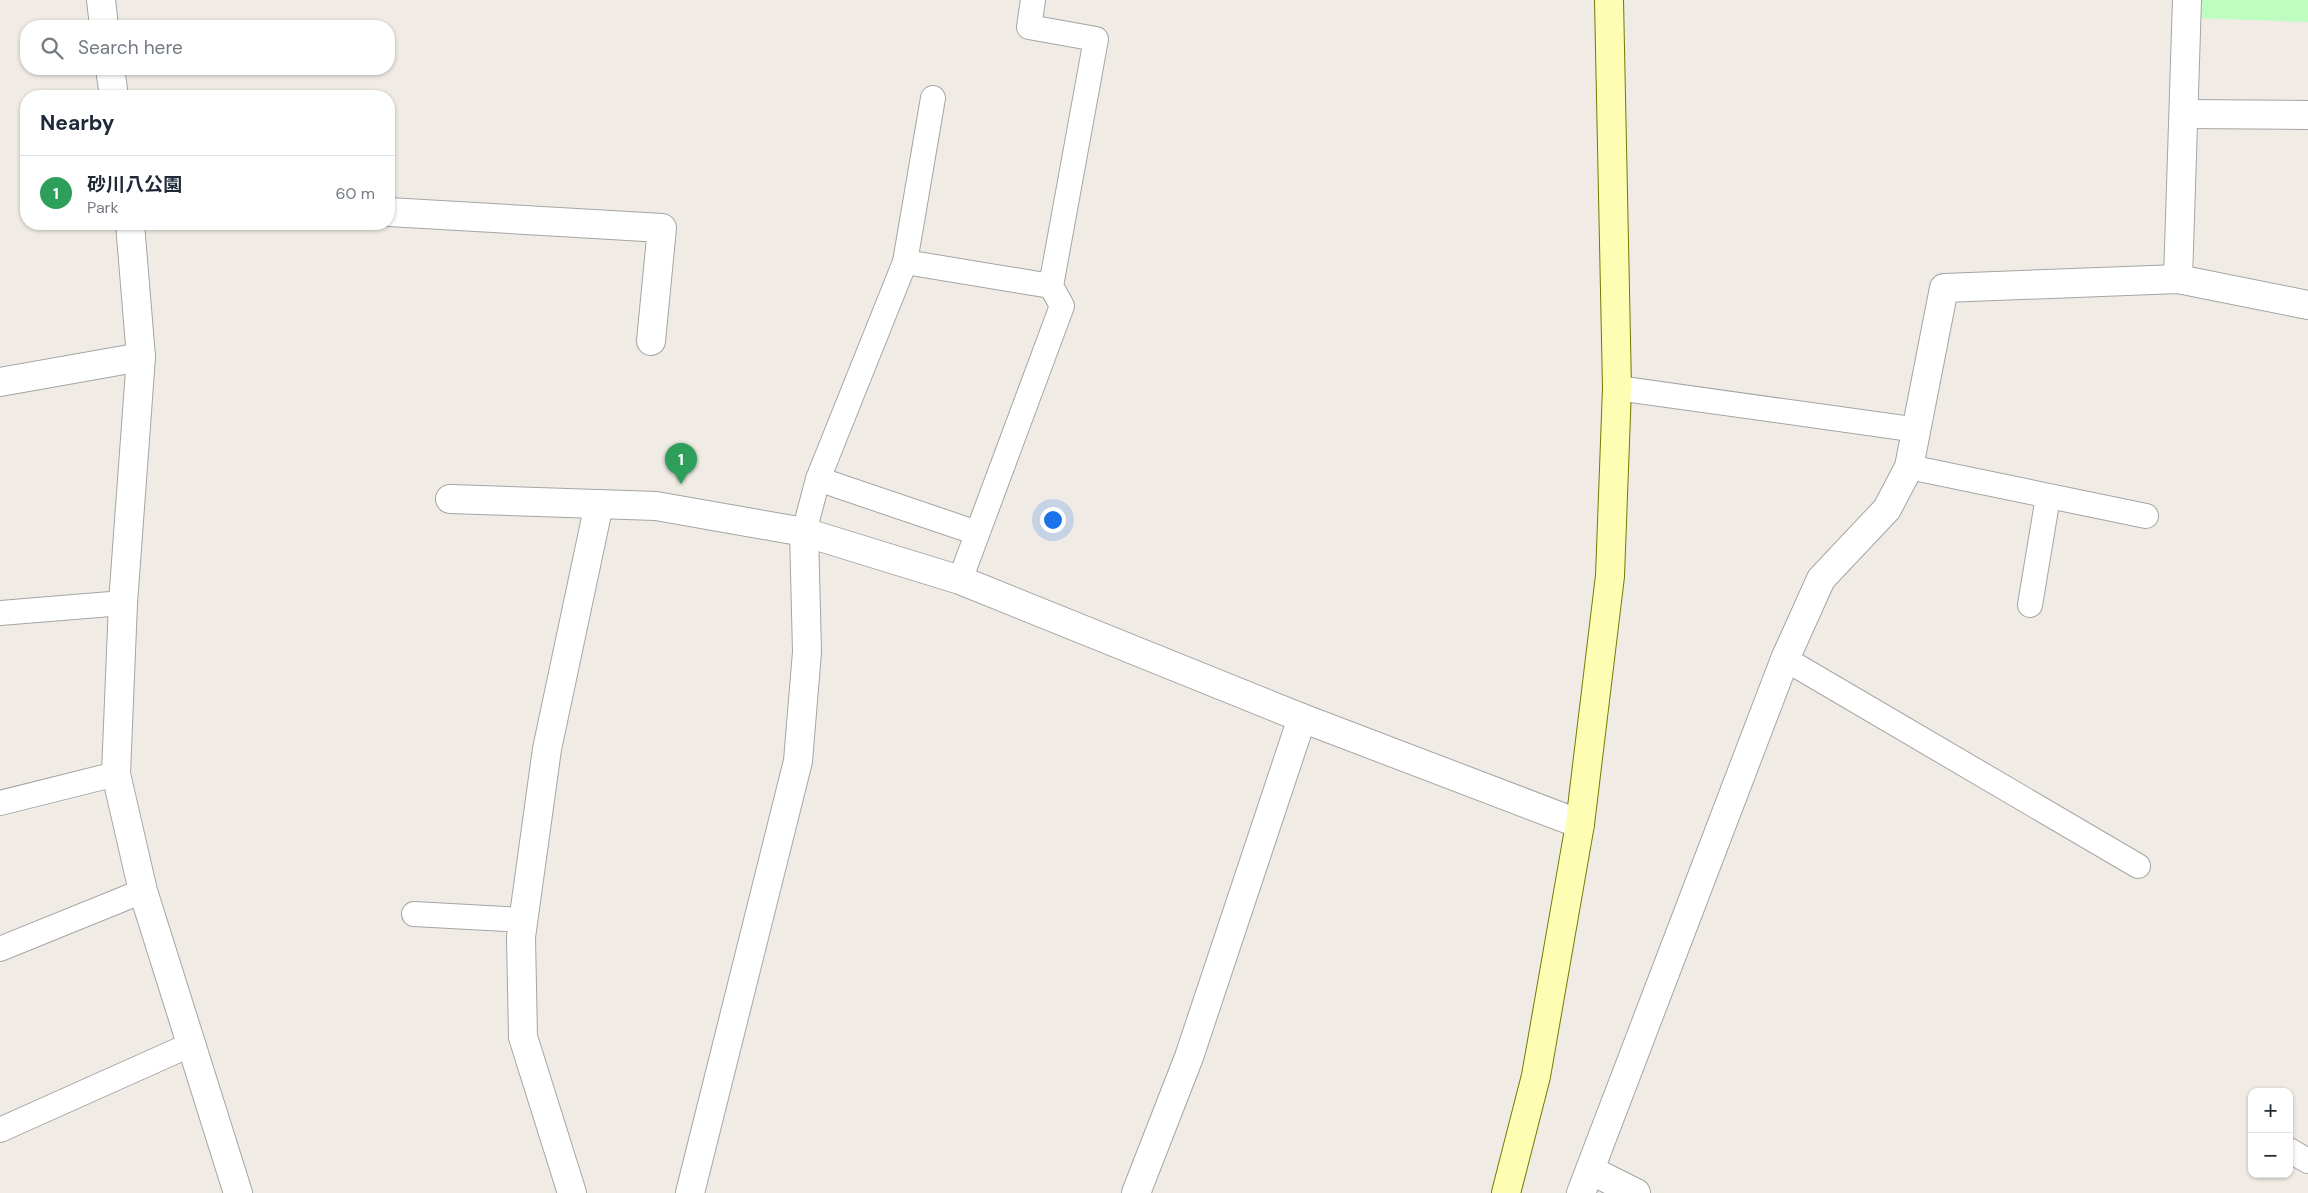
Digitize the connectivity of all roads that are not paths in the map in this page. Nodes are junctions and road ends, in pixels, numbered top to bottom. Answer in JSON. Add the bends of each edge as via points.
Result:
{"nodes":[{"id":1,"x":101,"y":0,"type":"edge"},
{"id":2,"x":1033,"y":0,"type":"edge"},
{"id":3,"x":1609,"y":0,"type":"edge"},
{"id":4,"x":2187,"y":0,"type":"edge"},
{"id":5,"x":103,"y":20,"type":"edge"},
{"id":6,"x":111,"y":75,"type":"edge"},
{"id":7,"x":113,"y":90,"type":"edge"},
{"id":8,"x":933,"y":98,"type":"dead end"},
{"id":9,"x":2185,"y":114,"type":"junction"},
{"id":10,"x":2308,"y":115,"type":"edge"},
{"id":11,"x":395,"y":212,"type":"edge"},
{"id":12,"x":130,"y":230,"type":"edge"},
{"id":13,"x":905,"y":262,"type":"junction"},
{"id":14,"x":2178,"y":279,"type":"junction"},
{"id":15,"x":1051,"y":286,"type":"junction"},
{"id":16,"x":2308,"y":305,"type":"edge"},
{"id":17,"x":651,"y":341,"type":"dead end"},
{"id":18,"x":141,"y":357,"type":"junction"},
{"id":19,"x":0,"y":382,"type":"edge"},
{"id":20,"x":1616,"y":388,"type":"junction"},
{"id":21,"x":1918,"y":430,"type":"junction"},
{"id":22,"x":1909,"y":467,"type":"junction"},
{"id":23,"x":818,"y":479,"type":"junction"},
{"id":24,"x":2048,"y":497,"type":"junction"},
{"id":25,"x":450,"y":499,"type":"dead end"},
{"id":26,"x":599,"y":504,"type":"junction"},
{"id":27,"x":2146,"y":516,"type":"dead end"},
{"id":28,"x":804,"y":532,"type":"junction"},
{"id":29,"x":977,"y":533,"type":"junction"},
{"id":30,"x":960,"y":580,"type":"junction"},
{"id":31,"x":124,"y":604,"type":"junction"},
{"id":32,"x":2030,"y":605,"type":"dead end"},
{"id":33,"x":0,"y":613,"type":"edge"},
{"id":34,"x":1785,"y":659,"type":"junction"},
{"id":35,"x":1302,"y":718,"type":"junction"},
{"id":36,"x":116,"y":774,"type":"junction"},
{"id":37,"x":0,"y":803,"type":"edge"},
{"id":38,"x":1580,"y":824,"type":"junction"},
{"id":39,"x":2138,"y":866,"type":"dead end"},
{"id":40,"x":143,"y":890,"type":"junction"},
{"id":41,"x":414,"y":914,"type":"dead end"},
{"id":42,"x":523,"y":920,"type":"junction"},
{"id":43,"x":0,"y":949,"type":"edge"},
{"id":44,"x":192,"y":1044,"type":"junction"},
{"id":45,"x":0,"y":1130,"type":"edge"},
{"id":46,"x":2293,"y":1152,"type":"edge"},
{"id":47,"x":2308,"y":1161,"type":"edge"},
{"id":48,"x":1586,"y":1182,"type":"edge"},
{"id":49,"x":238,"y":1193,"type":"edge"},
{"id":50,"x":572,"y":1193,"type":"edge"},
{"id":51,"x":690,"y":1193,"type":"edge"},
{"id":52,"x":1136,"y":1193,"type":"edge"},
{"id":53,"x":1506,"y":1193,"type":"edge"},
{"id":54,"x":1636,"y":1193,"type":"edge"}],
"edges":[{"from":1,"to":5,"type":"street"},
{"from":2,"to":15,"type":"lane","via":[[1029,27],[1096,39]]},
{"from":3,"to":20,"type":"street"},
{"from":4,"to":9,"type":"street"},
{"from":6,"to":7,"type":"street"},
{"from":8,"to":13,"type":"lane"},
{"from":9,"to":10,"type":"street"},
{"from":9,"to":14,"type":"street"},
{"from":11,"to":17,"type":"street","via":[[662,228]]},
{"from":12,"to":18,"type":"street"},
{"from":13,"to":15,"type":"lane"},
{"from":13,"to":23,"type":"lane"},
{"from":14,"to":16,"type":"street"},
{"from":14,"to":21,"type":"street","via":[[1944,288]]},
{"from":15,"to":29,"type":"lane","via":[[1062,306]]},
{"from":18,"to":19,"type":"street"},
{"from":18,"to":31,"type":"street"},
{"from":20,"to":21,"type":"lane"},
{"from":20,"to":38,"type":"street","via":[[1610,576]]},
{"from":21,"to":22,"type":"street"},
{"from":22,"to":24,"type":"lane"},
{"from":22,"to":34,"type":"street","via":[[1887,509],[1821,579]]},
{"from":23,"to":28,"type":"lane"},
{"from":23,"to":29,"type":"lane"},
{"from":24,"to":27,"type":"lane"},
{"from":24,"to":32,"type":"lane"},
{"from":25,"to":26,"type":"street"},
{"from":26,"to":28,"type":"street","via":[[656,506]]},
{"from":26,"to":42,"type":"street","via":[[547,748]]},
{"from":28,"to":30,"type":"street"},
{"from":28,"to":51,"type":"street","via":[[806,652],[798,760]]},
{"from":29,"to":30,"type":"lane"},
{"from":30,"to":35,"type":"street"},
{"from":31,"to":33,"type":"lane"},
{"from":31,"to":36,"type":"street"},
{"from":34,"to":39,"type":"lane"},
{"from":34,"to":48,"type":"street"},
{"from":35,"to":38,"type":"street"},
{"from":35,"to":52,"type":"street","via":[[1189,1057]]},
{"from":36,"to":37,"type":"lane"},
{"from":36,"to":40,"type":"street"},
{"from":38,"to":53,"type":"street","via":[[1536,1076]]},
{"from":40,"to":43,"type":"lane"},
{"from":40,"to":44,"type":"street"},
{"from":41,"to":42,"type":"lane"},
{"from":42,"to":50,"type":"street","via":[[520,936],[523,1037]]},
{"from":44,"to":45,"type":"lane"},
{"from":44,"to":49,"type":"street"},
{"from":46,"to":47,"type":"lane"},
{"from":48,"to":54,"type":"street"}]}
